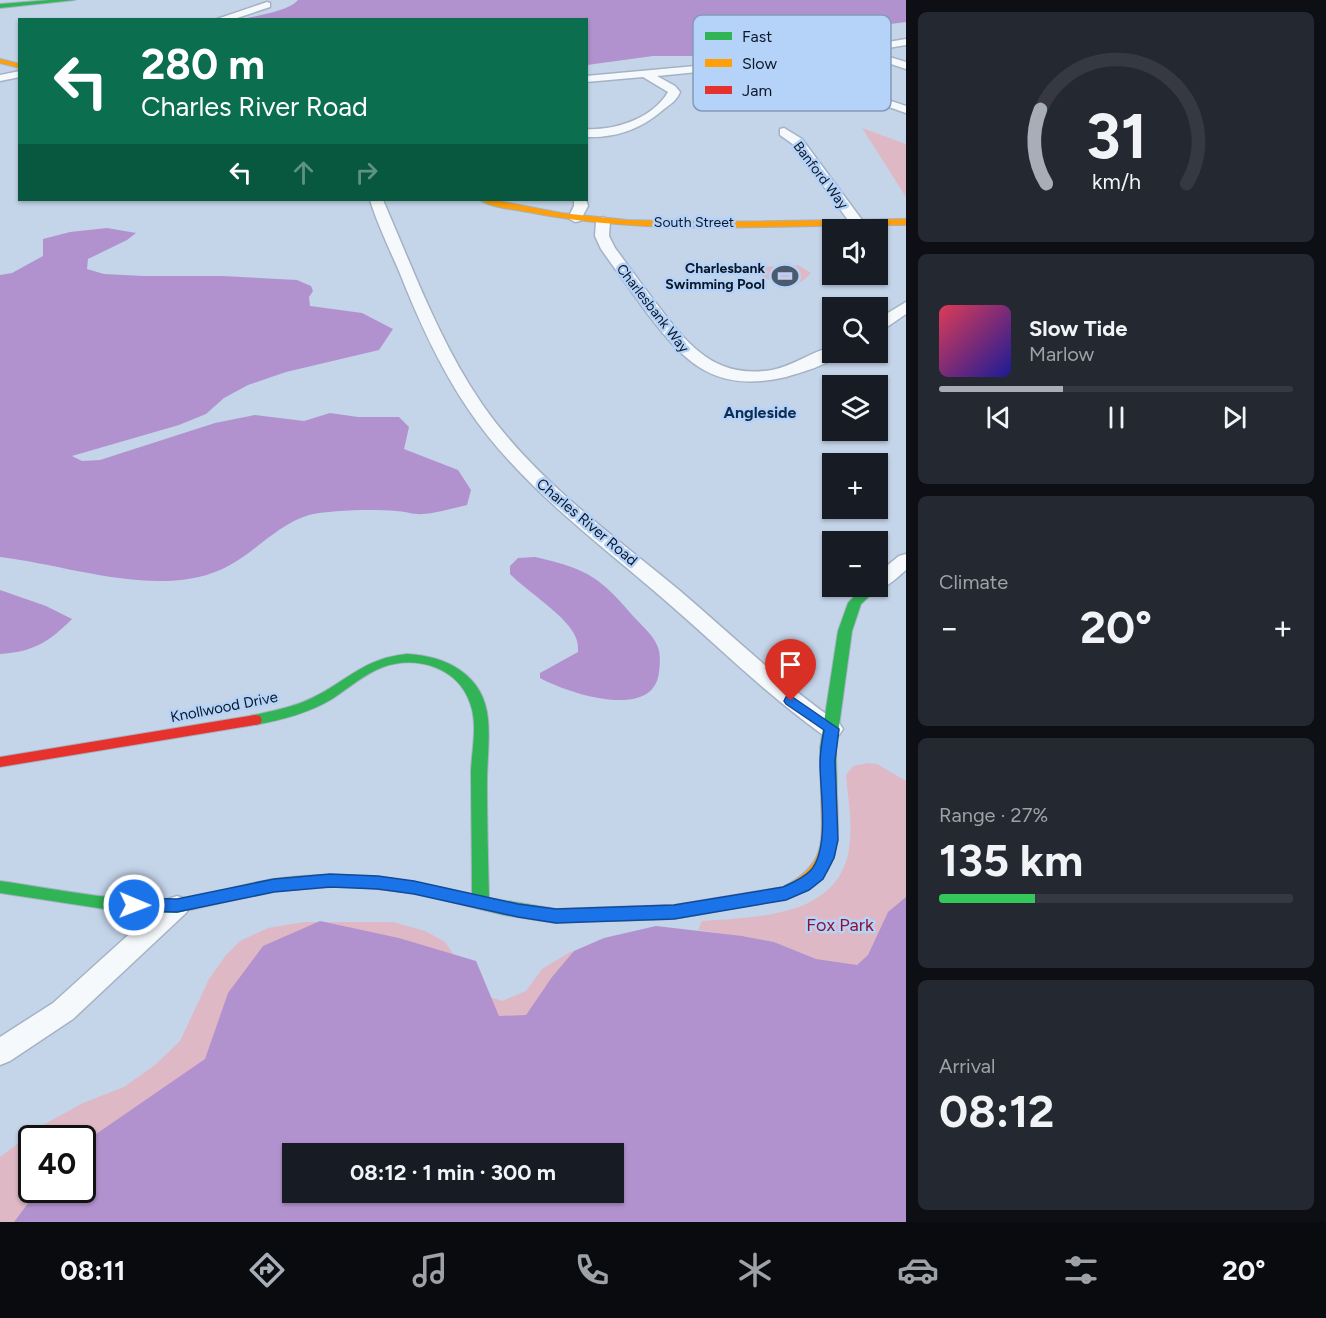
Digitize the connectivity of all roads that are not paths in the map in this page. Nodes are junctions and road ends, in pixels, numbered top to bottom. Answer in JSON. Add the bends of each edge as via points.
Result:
{"nodes":[{"id":1,"x":72,"y":0,"type":"edge"},
{"id":2,"x":267,"y":5,"type":"dead end"},
{"id":3,"x":0,"y":6,"type":"edge"},
{"id":4,"x":225,"y":18,"type":"edge"},
{"id":5,"x":906,"y":42,"type":"edge"},
{"id":6,"x":891,"y":45,"type":"edge"},
{"id":7,"x":0,"y":61,"type":"edge"},
{"id":8,"x":891,"y":61,"type":"edge"},
{"id":9,"x":18,"y":66,"type":"edge"},
{"id":10,"x":906,"y":66,"type":"edge"},
{"id":11,"x":693,"y":69,"type":"edge"},
{"id":12,"x":644,"y":73,"type":"junction"},
{"id":13,"x":18,"y":74,"type":"edge"},
{"id":14,"x":0,"y":78,"type":"edge"},
{"id":15,"x":588,"y":79,"type":"edge"},
{"id":16,"x":891,"y":105,"type":"edge"},
{"id":17,"x":906,"y":110,"type":"edge"},
{"id":18,"x":784,"y":132,"type":"dead end"},
{"id":19,"x":588,"y":133,"type":"edge"},
{"id":20,"x":376,"y":201,"type":"edge"},
{"id":21,"x":488,"y":201,"type":"edge"},
{"id":22,"x":580,"y":201,"type":"edge"},
{"id":23,"x":575,"y":218,"type":"junction"},
{"id":24,"x":854,"y":219,"type":"edge"},
{"id":25,"x":603,"y":221,"type":"junction"},
{"id":26,"x":822,"y":221,"type":"edge"},
{"id":27,"x":888,"y":221,"type":"edge"},
{"id":28,"x":906,"y":222,"type":"edge"},
{"id":29,"x":906,"y":307,"type":"edge"},
{"id":30,"x":892,"y":316,"type":"junction"},
{"id":31,"x":888,"y":319,"type":"edge"},
{"id":32,"x":906,"y":325,"type":"edge"},
{"id":33,"x":822,"y":357,"type":"edge"},
{"id":34,"x":906,"y":560,"type":"edge"},
{"id":35,"x":888,"y":574,"type":"edge"},
{"id":36,"x":861,"y":597,"type":"edge"},
{"id":37,"x":831,"y":729,"type":"junction"},
{"id":38,"x":0,"y":762,"type":"edge"},
{"id":39,"x":0,"y":887,"type":"edge"},
{"id":40,"x":481,"y":901,"type":"junction"},
{"id":41,"x":177,"y":906,"type":"junction"},
{"id":42,"x":0,"y":1052,"type":"edge"}],
"edges":[{"from":1,"to":3,"type":"main road"},
{"from":2,"to":4,"type":"street"},
{"from":5,"to":6,"type":"street"},
{"from":7,"to":9,"type":"main road"},
{"from":8,"to":10,"type":"street"},
{"from":11,"to":12,"type":"street"},
{"from":12,"to":15,"type":"street"},
{"from":12,"to":19,"type":"street","via":[[671,88],[673,96],[627,130]]},
{"from":13,"to":14,"type":"street"},
{"from":16,"to":17,"type":"street"},
{"from":18,"to":24,"type":"street","name":"Banford Way","via":[[798,142]]},
{"from":20,"to":37,"type":"street","name":"Charles River Road","via":[[443,352],[475,407],[511,451],[576,516],[791,701]]},
{"from":21,"to":23,"type":"main road","name":"South Street"},
{"from":22,"to":23,"type":"street"},
{"from":23,"to":25,"type":"main road","name":"South Street"},
{"from":25,"to":26,"type":"main road","name":"South Street"},
{"from":25,"to":33,"type":"street","name":"Charlesbank Way","via":[[602,236],[608,249],[677,342],[703,364],[731,374],[766,377],[795,371]]},
{"from":27,"to":28,"type":"main road","name":"South Street"},
{"from":29,"to":30,"type":"street"},
{"from":30,"to":31,"type":"street"},
{"from":30,"to":32,"type":"street"},
{"from":34,"to":35,"type":"street"},
{"from":36,"to":37,"type":"main road","via":[[849,616]]},
{"from":37,"to":40,"type":"main road","via":[[830,840],[817,875],[803,886],[786,893],[663,912],[556,916]]},
{"from":38,"to":40,"type":"main road","name":"Knollwood Drive","via":[[261,719],[305,706],[377,664],[399,658],[438,662],[467,683],[477,701],[481,722]]},
{"from":39,"to":41,"type":"main road","via":[[118,904]]},
{"from":40,"to":41,"type":"main road","via":[[414,887],[347,880],[274,885]]},
{"from":41,"to":42,"type":"street","via":[[63,1011]]}]}
